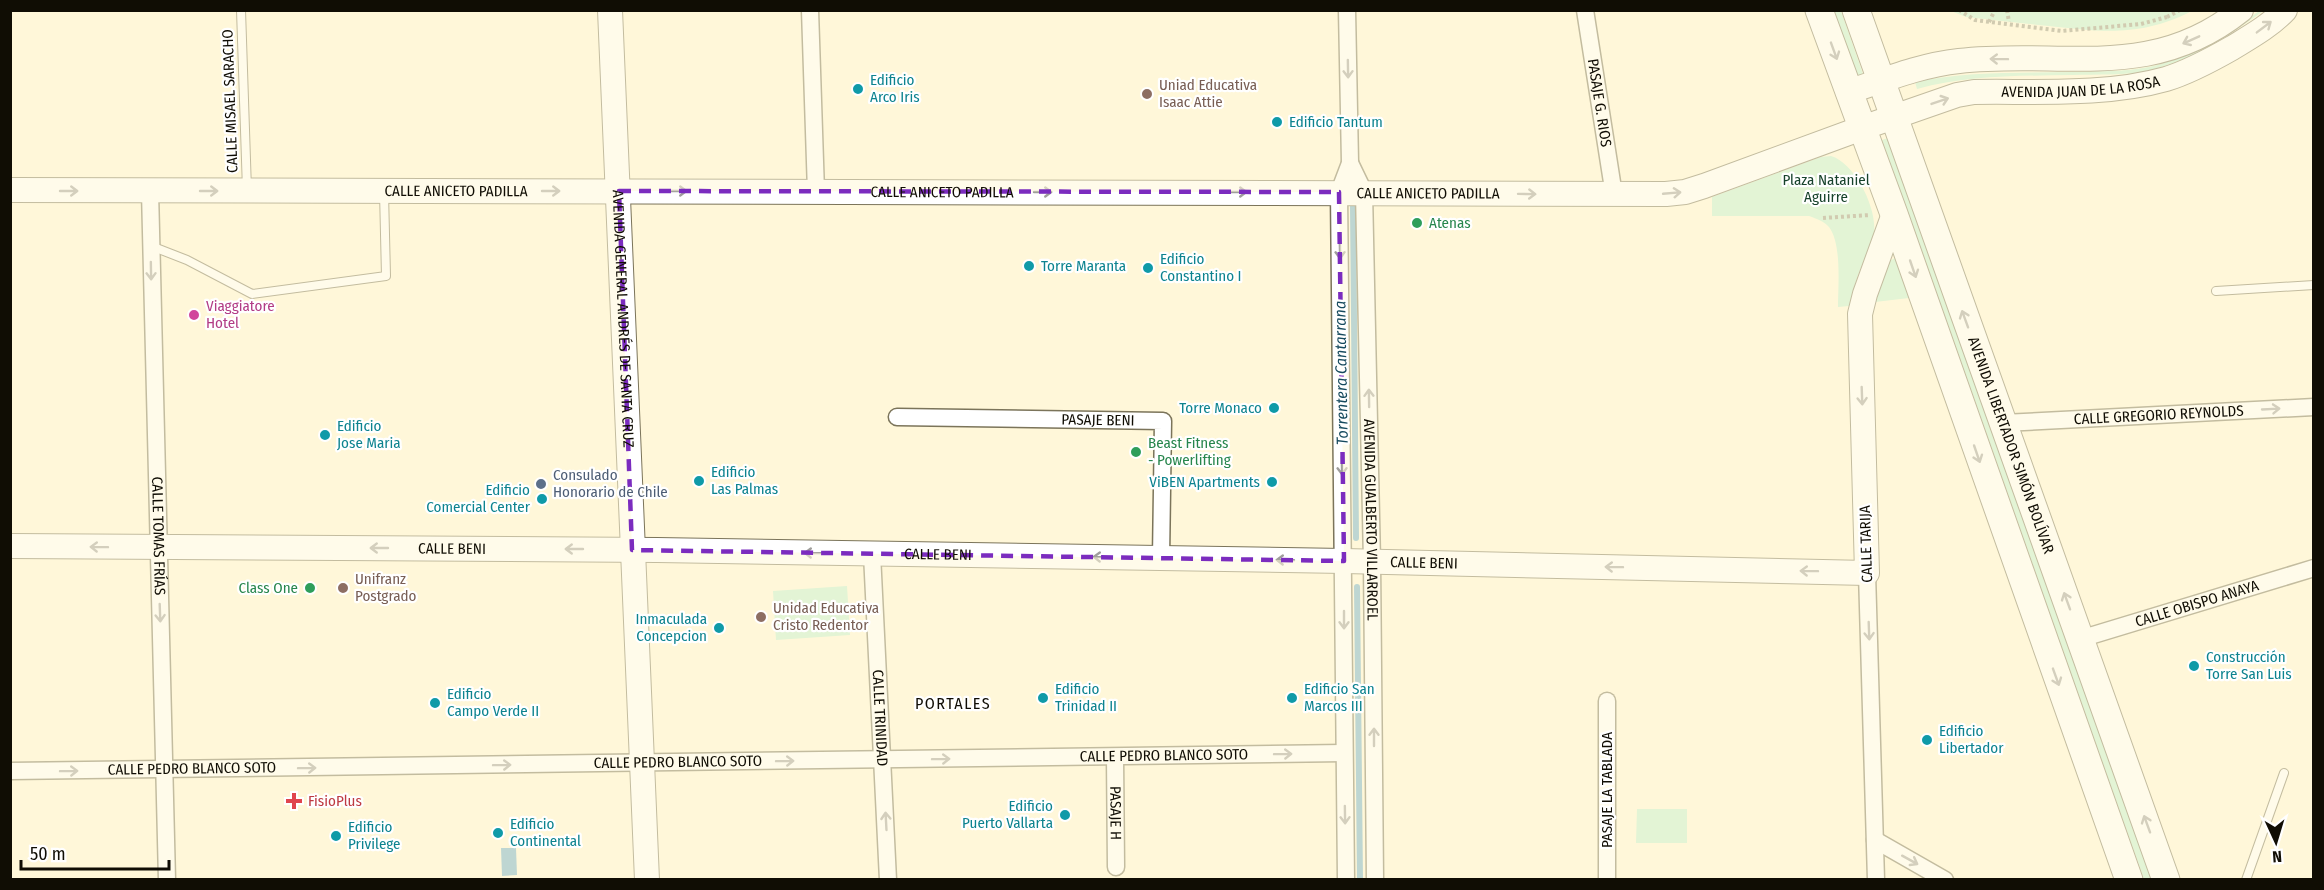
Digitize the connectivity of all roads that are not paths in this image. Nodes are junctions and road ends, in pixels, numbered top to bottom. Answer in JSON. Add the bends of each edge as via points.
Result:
{"nodes":[{"id":1,"x":241,"y":10,"type":"edge"},
{"id":2,"x":610,"y":10,"type":"edge"},
{"id":3,"x":810,"y":10,"type":"edge"},
{"id":4,"x":1347,"y":10,"type":"edge"},
{"id":5,"x":1585,"y":10,"type":"edge"},
{"id":6,"x":1819,"y":10,"type":"edge"},
{"id":7,"x":1856,"y":10,"type":"edge"},
{"id":8,"x":2241,"y":10,"type":"edge"},
{"id":9,"x":2284,"y":10,"type":"edge"},
{"id":10,"x":1881,"y":81,"type":"junction"},
{"id":11,"x":1848,"y":92,"type":"junction"},
{"id":12,"x":1893,"y":117,"type":"junction"},
{"id":13,"x":1862,"y":128,"type":"junction"},
{"id":14,"x":1350,"y":163,"type":"junction"},
{"id":15,"x":10,"y":190,"type":"edge"},
{"id":16,"x":150,"y":191,"type":"junction"},
{"id":17,"x":247,"y":191,"type":"junction"},
{"id":18,"x":619,"y":191,"type":"junction"},
{"id":19,"x":384,"y":192,"type":"junction"},
{"id":20,"x":816,"y":192,"type":"junction"},
{"id":21,"x":1339,"y":192,"type":"junction"},
{"id":22,"x":1364,"y":192,"type":"junction"},
{"id":23,"x":1614,"y":195,"type":"junction"},
{"id":24,"x":1882,"y":215,"type":"junction"},
{"id":25,"x":150,"y":246,"type":"junction"},
{"id":26,"x":2313,"y":285,"type":"edge"},
{"id":27,"x":2216,"y":291,"type":"dead end"},
{"id":28,"x":2313,"y":407,"type":"edge"},
{"id":29,"x":897,"y":417,"type":"dead end"},
{"id":30,"x":2003,"y":423,"type":"junction"},
{"id":31,"x":10,"y":546,"type":"edge"},
{"id":32,"x":158,"y":548,"type":"junction"},
{"id":33,"x":632,"y":550,"type":"junction"},
{"id":34,"x":872,"y":554,"type":"junction"},
{"id":35,"x":1161,"y":558,"type":"junction"},
{"id":36,"x":1344,"y":561,"type":"junction"},
{"id":37,"x":1372,"y":562,"type":"junction"},
{"id":38,"x":2313,"y":568,"type":"edge"},
{"id":39,"x":1867,"y":573,"type":"junction"},
{"id":40,"x":2080,"y":639,"type":"junction"},
{"id":41,"x":1607,"y":701,"type":"dead end"},
{"id":42,"x":1344,"y":753,"type":"junction"},
{"id":43,"x":1115,"y":757,"type":"junction"},
{"id":44,"x":883,"y":760,"type":"junction"},
{"id":45,"x":643,"y":763,"type":"junction"},
{"id":46,"x":164,"y":770,"type":"junction"},
{"id":47,"x":10,"y":771,"type":"edge"},
{"id":48,"x":2284,"y":773,"type":"dead end"},
{"id":49,"x":1875,"y":840,"type":"junction"},
{"id":50,"x":1116,"y":867,"type":"dead end"},
{"id":51,"x":167,"y":879,"type":"edge"},
{"id":52,"x":647,"y":879,"type":"edge"},
{"id":53,"x":888,"y":879,"type":"edge"},
{"id":54,"x":1346,"y":879,"type":"edge"},
{"id":55,"x":1376,"y":879,"type":"edge"},
{"id":56,"x":1607,"y":879,"type":"edge"},
{"id":57,"x":1876,"y":879,"type":"edge"},
{"id":58,"x":1946,"y":879,"type":"edge"},
{"id":59,"x":2129,"y":879,"type":"edge"},
{"id":60,"x":2166,"y":879,"type":"edge"},
{"id":61,"x":2246,"y":879,"type":"edge"}],
"edges":[{"from":1,"to":17,"type":"lane","name":"CALLE MISAEL SARACHO"},
{"from":2,"to":18,"type":"main road","name":"AVENIDA GENERAL ANDRÉS DE SANTA CRUZ"},
{"from":3,"to":20,"type":"street"},
{"from":4,"to":14,"type":"street","name":"AVENIDA GUALBERTO VILLARROEL","one_way":true},
{"from":5,"to":23,"type":"street","name":"PASAJE G. RIOS"},
{"from":6,"to":11,"type":"main road","one_way":true},
{"from":7,"to":10,"type":"main road","name":"AVENIDA LIBERTADOR SIMÓN BOLÍVAR"},
{"from":8,"to":10,"type":"main road","name":"AVENIDA JUAN DE LA ROSA","one_way":true,"via":[[2196,39],[2137,57],[1958,61]]},
{"from":12,"to":9,"type":"main road","name":"AVENIDA JUAN DE LA ROSA","one_way":true,"via":[[1974,92],[2100,90],[2167,79],[2242,42]]},
{"from":10,"to":11,"type":"main road","name":"AVENIDA JUAN DE LA ROSA"},
{"from":10,"to":12,"type":"main road","name":"AVENIDA LIBERTADOR SIMÓN BOLÍVAR"},
{"from":11,"to":13,"type":"main road"},
{"from":12,"to":13,"type":"main road","name":"AVENIDA JUAN DE LA ROSA"},
{"from":30,"to":12,"type":"main road","name":"AVENIDA LIBERTADOR SIMÓN BOLÍVAR","one_way":true},
{"from":23,"to":13,"type":"main road","name":"CALLE ANICETO PADILLA","one_way":true,"via":[[1685,192]]},
{"from":13,"to":24,"type":"main road"},
{"from":14,"to":21,"type":"street","name":"AVENIDA GUALBERTO VILLARROEL"},
{"from":14,"to":22,"type":"street","name":"AVENIDA GUALBERTO VILLARROEL"},
{"from":15,"to":16,"type":"main road","name":"CALLE ANICETO PADILLA","one_way":true},
{"from":16,"to":17,"type":"main road","name":"CALLE ANICETO PADILLA","one_way":true},
{"from":16,"to":25,"type":"street","name":"CALLE TOMAS FRÍAS"},
{"from":17,"to":19,"type":"main road","name":"CALLE ANICETO PADILLA"},
{"from":19,"to":18,"type":"main road","name":"CALLE ANICETO PADILLA","one_way":true},
{"from":18,"to":20,"type":"main road","name":"CALLE ANICETO PADILLA","one_way":true},
{"from":18,"to":33,"type":"main road","name":"AVENIDA GENERAL ANDRÉS DE SANTA CRUZ"},
{"from":19,"to":25,"type":"lane","via":[[386,276],[252,294],[187,260]]},
{"from":20,"to":21,"type":"main road","name":"CALLE ANICETO PADILLA","one_way":true},
{"from":21,"to":22,"type":"main road","name":"CALLE ANICETO PADILLA"},
{"from":21,"to":36,"type":"street","name":"AVENIDA GUALBERTO VILLARROEL","one_way":true},
{"from":22,"to":23,"type":"main road","name":"CALLE ANICETO PADILLA","one_way":true},
{"from":37,"to":22,"type":"street","name":"AVENIDA GUALBERTO VILLARROEL","one_way":true},
{"from":24,"to":39,"type":"main road","name":"CALLE TARIJA","one_way":true,"via":[[1860,314]]},
{"from":24,"to":59,"type":"main road","one_way":true},
{"from":25,"to":32,"type":"street","name":"CALLE TOMAS FRÍAS","one_way":true},
{"from":26,"to":27,"type":"lane"},
{"from":30,"to":28,"type":"street","name":"CALLE GREGORIO REYNOLDS","one_way":true},
{"from":29,"to":35,"type":"street","name":"PASAJE BENI","via":[[1163,421]]},
{"from":40,"to":30,"type":"main road","name":"AVENIDA LIBERTADOR SIMÓN BOLÍVAR","one_way":true},
{"from":32,"to":31,"type":"main road","name":"CALLE BENI","one_way":true},
{"from":33,"to":32,"type":"main road","name":"CALLE BENI","one_way":true},
{"from":32,"to":46,"type":"street","name":"CALLE TOMAS FRÍAS","one_way":true},
{"from":34,"to":33,"type":"main road","name":"CALLE BENI","one_way":true},
{"from":33,"to":45,"type":"main road","name":"AVENIDA GENERAL ANDRÉS DE SANTA CRUZ"},
{"from":35,"to":34,"type":"main road","name":"CALLE BENI","one_way":true},
{"from":34,"to":44,"type":"street","name":"CALLE TRINIDAD"},
{"from":36,"to":35,"type":"main road","name":"CALLE BENI","one_way":true},
{"from":36,"to":37,"type":"main road","name":"CALLE BENI"},
{"from":36,"to":42,"type":"street","name":"AVENIDA GUALBERTO VILLARROEL","one_way":true},
{"from":39,"to":37,"type":"main road","name":"CALLE BENI","one_way":true},
{"from":55,"to":37,"type":"street","name":"AVENIDA GUALBERTO VILLARROEL","one_way":true},
{"from":38,"to":40,"type":"street","name":"CALLE OBISPO ANAYA"},
{"from":39,"to":49,"type":"street","name":"CALLE TARIJA","one_way":true},
{"from":60,"to":40,"type":"main road","name":"AVENIDA LIBERTADOR SIMÓN BOLÍVAR","one_way":true},
{"from":41,"to":56,"type":"street","name":"PASAJE LA TABLADA"},
{"from":43,"to":42,"type":"street","name":"CALLE PEDRO BLANCO SOTO","one_way":true},
{"from":42,"to":54,"type":"street","name":"AVENIDA GUALBERTO VILLARROEL","one_way":true},
{"from":44,"to":43,"type":"street","name":"CALLE PEDRO BLANCO SOTO","one_way":true},
{"from":43,"to":50,"type":"street","name":"PASAJE H"},
{"from":45,"to":44,"type":"street","name":"CALLE PEDRO BLANCO SOTO","one_way":true},
{"from":53,"to":44,"type":"street","name":"CALLE TRINIDAD","one_way":true},
{"from":46,"to":45,"type":"street","name":"CALLE PEDRO BLANCO SOTO","one_way":true},
{"from":45,"to":52,"type":"main road","name":"AVENIDA GENERAL ANDRÉS DE SANTA CRUZ"},
{"from":47,"to":46,"type":"street","name":"CALLE PEDRO BLANCO SOTO","one_way":true},
{"from":46,"to":51,"type":"street","name":"CALLE TOMAS FRÍAS"},
{"from":48,"to":61,"type":"lane"},
{"from":49,"to":57,"type":"street","name":"CALLE TARIJA"},
{"from":49,"to":58,"type":"street","one_way":true}]}
